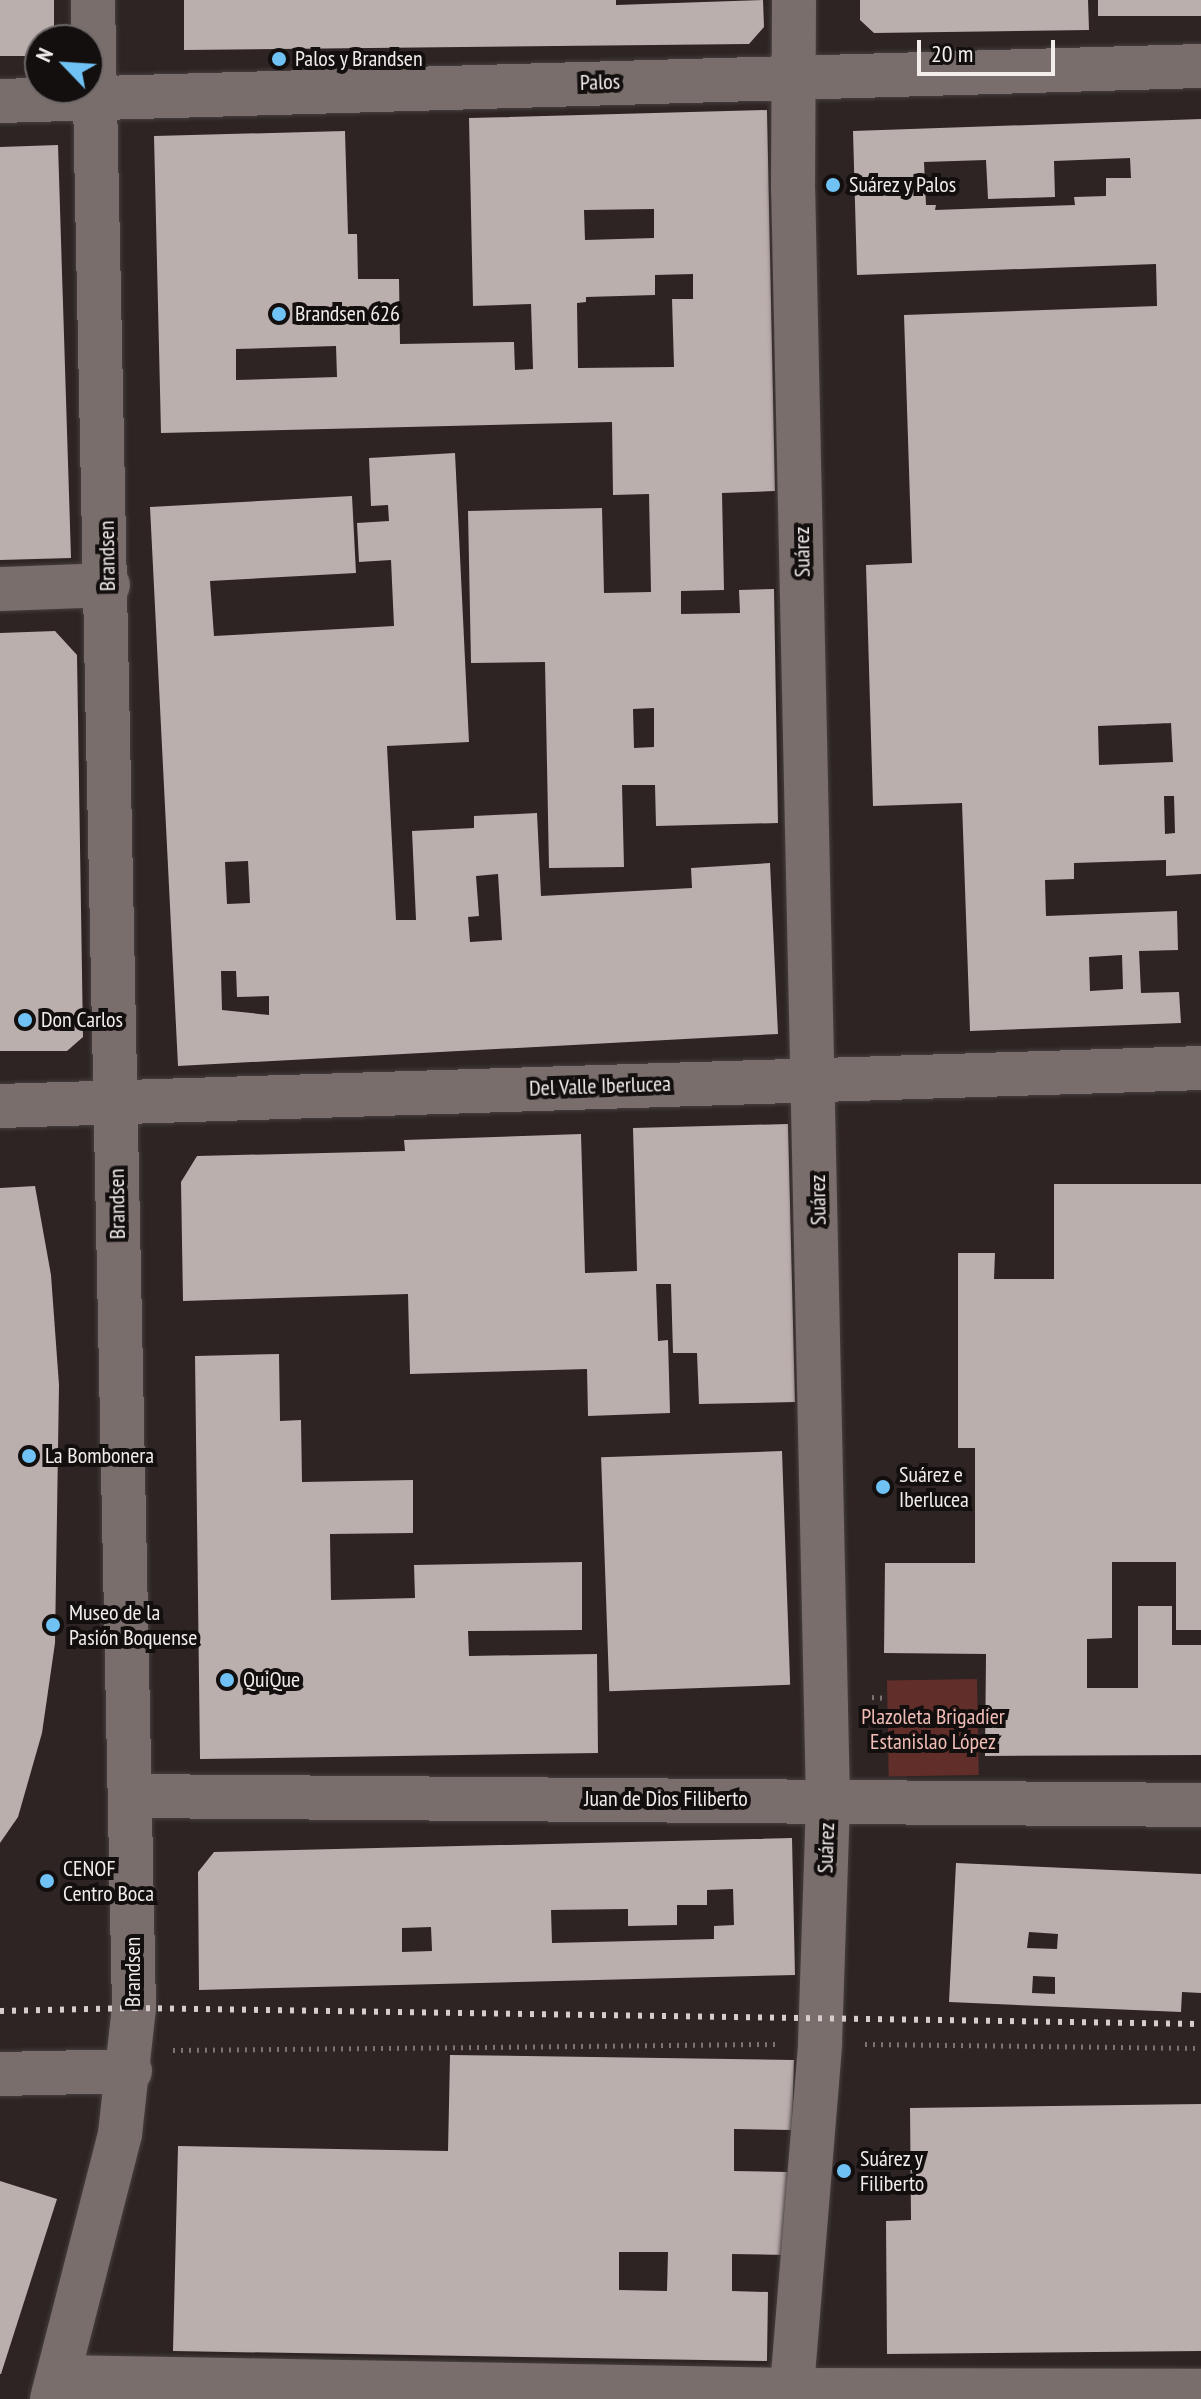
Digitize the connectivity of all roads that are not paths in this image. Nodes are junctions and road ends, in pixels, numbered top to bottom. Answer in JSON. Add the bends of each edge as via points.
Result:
{"nodes":[{"id":1,"x":93,"y":0,"type":"edge"},
{"id":2,"x":794,"y":0,"type":"edge"},
{"id":3,"x":94,"y":24,"type":"edge"},
{"id":4,"x":1201,"y":66,"type":"edge"},
{"id":5,"x":796,"y":76,"type":"junction"},
{"id":6,"x":104,"y":97,"type":"edge"},
{"id":7,"x":24,"y":100,"type":"edge"},
{"id":8,"x":0,"y":101,"type":"edge"},
{"id":9,"x":96,"y":104,"type":"edge"},
{"id":10,"x":108,"y":585,"type":"junction"},
{"id":11,"x":0,"y":589,"type":"edge"},
{"id":12,"x":1201,"y":1068,"type":"edge"},
{"id":13,"x":816,"y":1077,"type":"junction"},
{"id":14,"x":115,"y":1105,"type":"junction"},
{"id":15,"x":0,"y":1106,"type":"edge"},
{"id":16,"x":130,"y":1796,"type":"junction"},
{"id":17,"x":828,"y":1800,"type":"junction"},
{"id":18,"x":1201,"y":1805,"type":"edge"},
{"id":19,"x":131,"y":2061,"type":"junction"},
{"id":20,"x":0,"y":2074,"type":"edge"},
{"id":21,"x":55,"y":2388,"type":"edge"},
{"id":22,"x":1201,"y":2391,"type":"edge"},
{"id":23,"x":792,"y":2395,"type":"edge"}],
"edges":[{"from":1,"to":3,"type":"street","name":"Brandsen"},
{"from":2,"to":5,"type":"street","name":"Suárez"},
{"from":4,"to":5,"type":"street","name":"Palos"},
{"from":5,"to":6,"type":"street","name":"Palos"},
{"from":5,"to":13,"type":"street","name":"Suárez","via":[[793,189]]},
{"from":7,"to":8,"type":"street","name":"Palos"},
{"from":9,"to":10,"type":"street","name":"Brandsen"},
{"from":10,"to":11,"type":"street"},
{"from":10,"to":14,"type":"street","name":"Brandsen"},
{"from":12,"to":13,"type":"street","name":"Del Valle Iberlucea"},
{"from":13,"to":14,"type":"street","name":"Del Valle Iberlucea"},
{"from":13,"to":17,"type":"street","name":"Suárez"},
{"from":14,"to":15,"type":"street","name":"Del Valle Iberlucea"},
{"from":14,"to":16,"type":"street","name":"Brandsen"},
{"from":16,"to":17,"type":"street","name":"Juan de Dios Filiberto"},
{"from":16,"to":19,"type":"street","name":"Brandsen"},
{"from":17,"to":18,"type":"street","name":"Juan de Dios Filiberto"},
{"from":17,"to":23,"type":"street","name":"Suárez","via":[[820,2043]]},
{"from":19,"to":20,"type":"street"},
{"from":19,"to":21,"type":"street","name":"Brandsen","via":[[120,2134]]},
{"from":21,"to":23,"type":"street"},
{"from":22,"to":23,"type":"street"}]}
